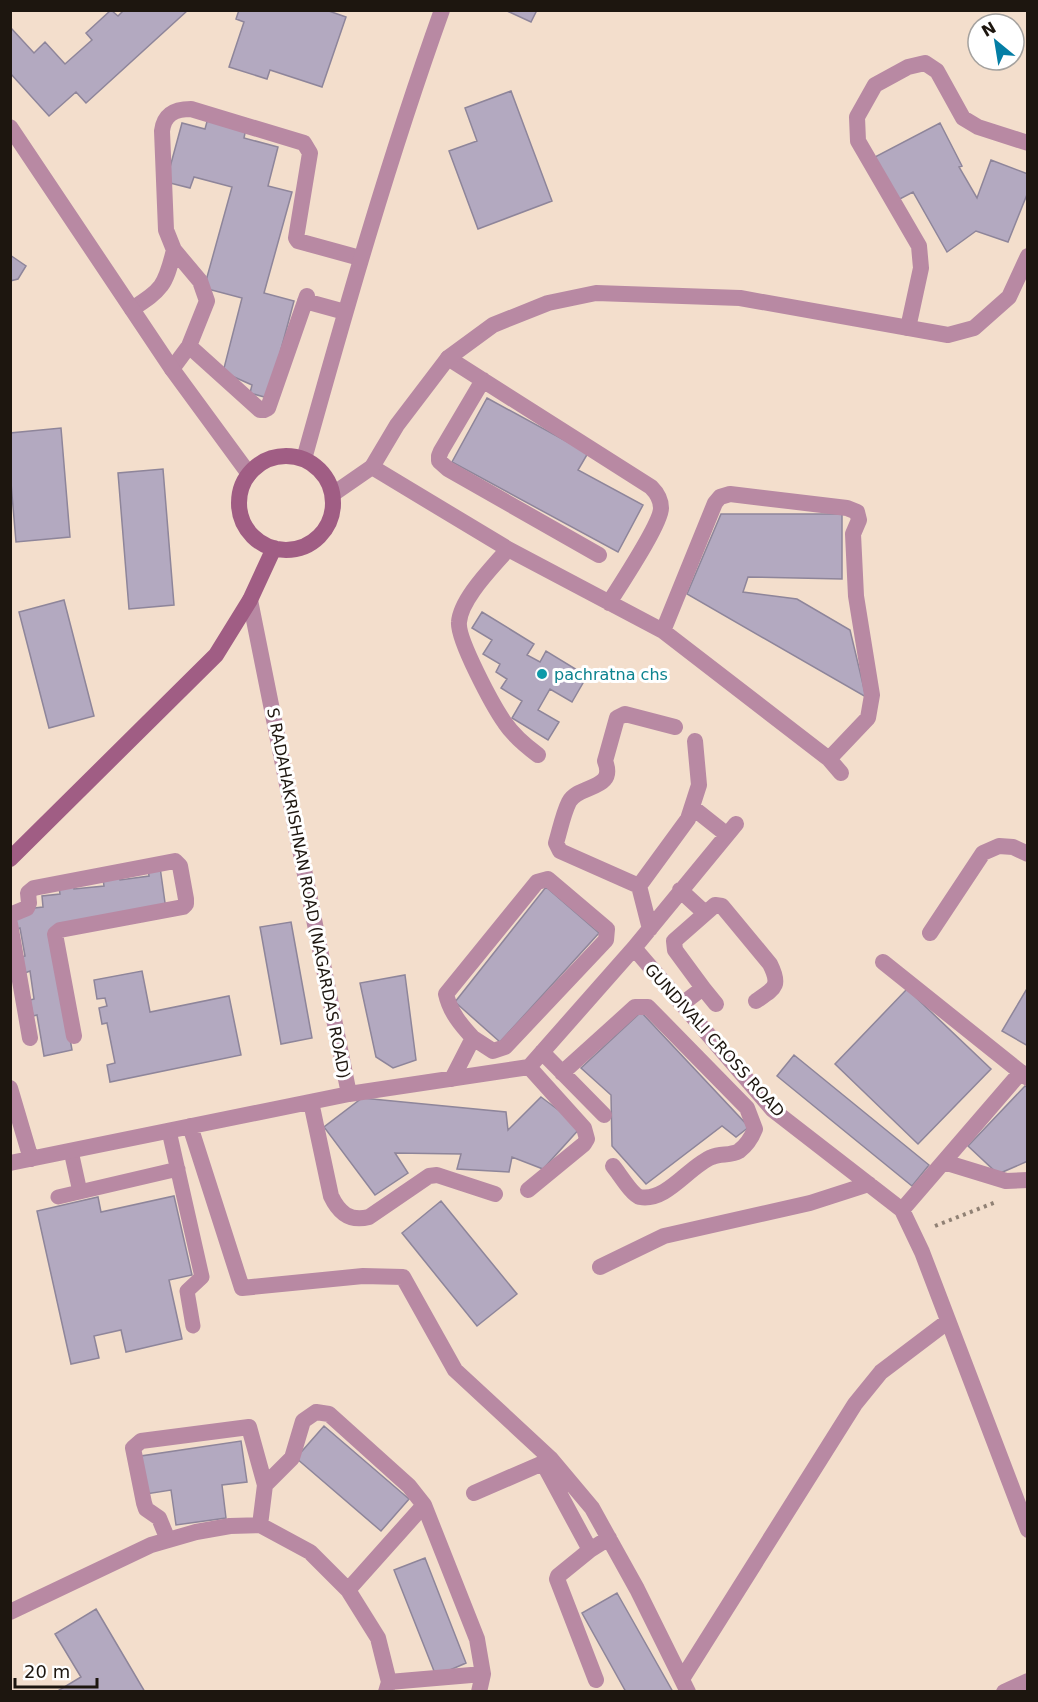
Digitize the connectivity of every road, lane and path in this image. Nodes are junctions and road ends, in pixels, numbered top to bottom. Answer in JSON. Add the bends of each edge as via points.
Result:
{"nodes":[{"id":1,"x":442,"y":10,"type":"edge"},
{"id":2,"x":10,"y":127,"type":"edge"},
{"id":3,"x":1028,"y":143,"type":"edge"},
{"id":4,"x":174,"y":250,"type":"junction"},
{"id":5,"x":1028,"y":256,"type":"edge"},
{"id":6,"x":360,"y":258,"type":"junction"},
{"id":7,"x":132,"y":309,"type":"junction"},
{"id":8,"x":345,"y":312,"type":"junction"},
{"id":9,"x":908,"y":328,"type":"junction"},
{"id":10,"x":189,"y":346,"type":"junction"},
{"id":11,"x":448,"y":358,"type":"junction"},
{"id":12,"x":172,"y":369,"type":"junction"},
{"id":13,"x":483,"y":380,"type":"junction"},
{"id":14,"x":304,"y":459,"type":"junction"},
{"id":15,"x":372,"y":467,"type":"junction"},
{"id":16,"x":249,"y":474,"type":"junction"},
{"id":17,"x":333,"y":494,"type":"junction"},
{"id":18,"x":274,"y":549,"type":"junction"},
{"id":19,"x":508,"y":549,"type":"junction"},
{"id":20,"x":599,"y":555,"type":"dead end"},
{"id":21,"x":250,"y":600,"type":"junction"},
{"id":22,"x":609,"y":603,"type":"junction"},
{"id":23,"x":663,"y":631,"type":"junction"},
{"id":24,"x":675,"y":727,"type":"dead end"},
{"id":25,"x":695,"y":741,"type":"dead end"},
{"id":26,"x":538,"y":755,"type":"dead end"},
{"id":27,"x":829,"y":759,"type":"junction"},
{"id":28,"x":841,"y":773,"type":"dead end"},
{"id":29,"x":692,"y":807,"type":"junction"},
{"id":30,"x":1028,"y":854,"type":"edge"},
{"id":31,"x":10,"y":859,"type":"edge"},
{"id":32,"x":639,"y":886,"type":"junction"},
{"id":33,"x":680,"y":890,"type":"junction"},
{"id":34,"x":705,"y":913,"type":"junction"},
{"id":35,"x":10,"y":915,"type":"edge"},
{"id":36,"x":10,"y":924,"type":"edge"},
{"id":37,"x":650,"y":929,"type":"junction"},
{"id":38,"x":930,"y":933,"type":"dead end"},
{"id":39,"x":634,"y":948,"type":"junction"},
{"id":40,"x":883,"y":962,"type":"dead end"},
{"id":41,"x":691,"y":972,"type":"junction"},
{"id":42,"x":669,"y":988,"type":"junction"},
{"id":43,"x":704,"y":988,"type":"junction"},
{"id":44,"x":756,"y":1001,"type":"dead end"},
{"id":45,"x":682,"y":1004,"type":"junction"},
{"id":46,"x":716,"y":1004,"type":"dead end"},
{"id":47,"x":74,"y":1036,"type":"dead end"},
{"id":48,"x":30,"y":1038,"type":"dead end"},
{"id":49,"x":473,"y":1038,"type":"junction"},
{"id":50,"x":542,"y":1052,"type":"junction"},
{"id":51,"x":529,"y":1067,"type":"junction"},
{"id":52,"x":562,"y":1072,"type":"junction"},
{"id":53,"x":1024,"y":1075,"type":"edge"},
{"id":54,"x":444,"y":1083,"type":"junction"},
{"id":55,"x":491,"y":1083,"type":"dead end"},
{"id":56,"x":10,"y":1088,"type":"edge"},
{"id":57,"x":349,"y":1094,"type":"junction"},
{"id":58,"x":311,"y":1102,"type":"junction"},
{"id":59,"x":604,"y":1115,"type":"dead end"},
{"id":60,"x":190,"y":1126,"type":"junction"},
{"id":61,"x":169,"y":1131,"type":"junction"},
{"id":62,"x":71,"y":1151,"type":"junction"},
{"id":63,"x":31,"y":1159,"type":"junction"},
{"id":64,"x":944,"y":1162,"type":"junction"},
{"id":65,"x":10,"y":1163,"type":"edge"},
{"id":66,"x":613,"y":1166,"type":"dead end"},
{"id":67,"x":178,"y":1169,"type":"junction"},
{"id":68,"x":1028,"y":1180,"type":"edge"},
{"id":69,"x":869,"y":1184,"type":"junction"},
{"id":70,"x":528,"y":1190,"type":"dead end"},
{"id":71,"x":80,"y":1192,"type":"junction"},
{"id":72,"x":495,"y":1194,"type":"dead end"},
{"id":73,"x":58,"y":1197,"type":"dead end"},
{"id":74,"x":1005,"y":1199,"type":"dead end"},
{"id":75,"x":902,"y":1210,"type":"junction"},
{"id":76,"x":935,"y":1226,"type":"dead end"},
{"id":77,"x":600,"y":1267,"type":"dead end"},
{"id":78,"x":947,"y":1322,"type":"junction"},
{"id":79,"x":193,"y":1326,"type":"dead end"},
{"id":80,"x":547,"y":1460,"type":"junction"},
{"id":81,"x":265,"y":1485,"type":"junction"},
{"id":82,"x":474,"y":1493,"type":"dead end"},
{"id":83,"x":424,"y":1505,"type":"junction"},
{"id":84,"x":260,"y":1525,"type":"junction"},
{"id":85,"x":1027,"y":1528,"type":"edge"},
{"id":86,"x":609,"y":1538,"type":"junction"},
{"id":87,"x":168,"y":1540,"type":"junction"},
{"id":88,"x":590,"y":1550,"type":"junction"},
{"id":89,"x":348,"y":1590,"type":"junction"},
{"id":90,"x":10,"y":1612,"type":"edge"},
{"id":91,"x":483,"y":1674,"type":"junction"},
{"id":92,"x":596,"y":1680,"type":"dead end"},
{"id":93,"x":1028,"y":1681,"type":"edge"},
{"id":94,"x":685,"y":1685,"type":"edge"},
{"id":95,"x":387,"y":1687,"type":"edge"},
{"id":96,"x":479,"y":1692,"type":"edge"},
{"id":97,"x":1004,"y":1692,"type":"edge"}],
"edges":[{"from":1,"to":6,"type":"street"},
{"from":2,"to":7,"type":"street"},
{"from":3,"to":9,"type":"street","via":[[978,127],[963,118],[937,70],[925,63],[908,67],[875,85],[857,117],[858,141],[919,246],[921,268]]},
{"from":4,"to":6,"type":"street","via":[[166,230],[163,124],[174,112],[191,109],[304,143],[310,153],[296,238]]},
{"from":4,"to":7,"type":"street","via":[[164,284]]},
{"from":4,"to":10,"type":"street","via":[[200,281],[207,296],[207,306]]},
{"from":5,"to":9,"type":"street","via":[[1009,297],[974,328],[948,335]]},
{"from":6,"to":8,"type":"street"},
{"from":7,"to":12,"type":"street"},
{"from":8,"to":10,"type":"street","via":[[306,298],[268,408],[264,410]]},
{"from":8,"to":14,"type":"street"},
{"from":9,"to":11,"type":"street","via":[[740,298],[596,292],[548,303],[494,325]]},
{"from":10,"to":12,"type":"street"},
{"from":11,"to":13,"type":"street"},
{"from":11,"to":15,"type":"street","via":[[397,425]]},
{"from":12,"to":16,"type":"street"},
{"from":13,"to":20,"type":"street","via":[[441,451],[439,461]]},
{"from":13,"to":22,"type":"street","via":[[651,487],[660,499],[659,518]]},
{"from":14,"to":16,"type":"main road","via":[[274,457]]},
{"from":14,"to":17,"type":"main road","via":[[327,479]]},
{"from":15,"to":17,"type":"street"},
{"from":15,"to":19,"type":"street"},
{"from":16,"to":18,"type":"main road","via":[[240,495],[241,518],[259,542]]},
{"from":17,"to":18,"type":"main road","via":[[328,525],[318,538],[290,550]]},
{"from":18,"to":21,"type":"main road"},
{"from":19,"to":22,"type":"street"},
{"from":19,"to":26,"type":"street","via":[[470,596],[458,622],[464,646],[505,723]]},
{"from":21,"to":31,"type":"main road","via":[[216,655]]},
{"from":21,"to":57,"type":"street","name":"S RADAHAKRISHNAN ROAD (NAGARDAS ROAD)"},
{"from":22,"to":23,"type":"street"},
{"from":23,"to":27,"type":"street"},
{"from":23,"to":27,"type":"street","via":[[720,497],[729,494],[857,512],[859,520],[853,534],[855,596],[872,695],[868,718]]},
{"from":24,"to":32,"type":"street","via":[[625,714],[617,718],[605,761],[606,776],[600,784],[569,801],[556,843],[560,851]]},
{"from":25,"to":29,"type":"street","via":[[699,785]]},
{"from":27,"to":28,"type":"street"},
{"from":29,"to":32,"type":"street","via":[[688,819]]},
{"from":29,"to":33,"type":"street","via":[[731,829]]},
{"from":30,"to":38,"type":"street","via":[[999,846],[983,853]]},
{"from":32,"to":37,"type":"street"},
{"from":33,"to":34,"type":"street"},
{"from":33,"to":37,"type":"street"},
{"from":34,"to":41,"type":"street","via":[[674,941],[675,950]]},
{"from":34,"to":44,"type":"street","via":[[715,905],[722,906],[770,964],[777,982],[774,989]]},
{"from":35,"to":47,"type":"street","via":[[27,908],[28,892],[34,888],[175,861],[180,866],[186,899],[183,907],[55,934]]},
{"from":36,"to":48,"type":"street"},
{"from":37,"to":39,"type":"street"},
{"from":39,"to":42,"type":"street","name":"GUNDIVALI CROSS ROAD"},
{"from":39,"to":50,"type":"street"},
{"from":40,"to":53,"type":"street"},
{"from":41,"to":42,"type":"street"},
{"from":41,"to":43,"type":"street"},
{"from":42,"to":45,"type":"street","name":"GUNDIVALI CROSS ROAD"},
{"from":43,"to":45,"type":"street"},
{"from":43,"to":46,"type":"street"},
{"from":45,"to":69,"type":"street","name":"GUNDIVALI CROSS ROAD","via":[[773,1110]]},
{"from":49,"to":49,"type":"street","via":[[493,1051],[505,1047],[606,940],[608,929],[548,879],[537,882],[446,994],[459,1023]]},
{"from":49,"to":54,"type":"street"},
{"from":50,"to":51,"type":"street"},
{"from":50,"to":52,"type":"street"},
{"from":51,"to":54,"type":"street"},
{"from":51,"to":70,"type":"street","via":[[584,1128],[587,1139]]},
{"from":52,"to":59,"type":"street"},
{"from":52,"to":66,"type":"street","via":[[635,1007],[648,1006],[747,1108],[754,1129],[749,1143],[736,1153],[711,1157],[667,1190],[640,1197]]},
{"from":53,"to":64,"type":"street"},
{"from":54,"to":55,"type":"street"},
{"from":54,"to":57,"type":"street","via":[[391,1093]]},
{"from":56,"to":63,"type":"street"},
{"from":57,"to":58,"type":"street","name":"S RADAHAKRISHNAN ROAD (NAGARDAS ROAD)"},
{"from":58,"to":60,"type":"street","name":"S RADAHAKRISHNAN ROAD (NAGARDAS ROAD)"},
{"from":58,"to":72,"type":"street","via":[[331,1196],[349,1217],[359,1220],[369,1216],[429,1176],[437,1175]]},
{"from":60,"to":61,"type":"street","name":"S RADAHAKRISHNAN ROAD (NAGARDAS ROAD)"},
{"from":60,"to":80,"type":"street","via":[[242,1288],[403,1276],[455,1370]]},
{"from":61,"to":62,"type":"street","name":"S RADAHAKRISHNAN ROAD (NAGARDAS ROAD)"},
{"from":61,"to":67,"type":"lane"},
{"from":62,"to":63,"type":"street","name":"S RADAHAKRISHNAN ROAD (NAGARDAS ROAD)"},
{"from":62,"to":71,"type":"lane"},
{"from":63,"to":65,"type":"street","name":"S RADAHAKRISHNAN ROAD (NAGARDAS ROAD)"},
{"from":64,"to":68,"type":"street","via":[[1006,1182]]},
{"from":64,"to":75,"type":"street"},
{"from":67,"to":71,"type":"lane"},
{"from":67,"to":79,"type":"lane","via":[[202,1277],[188,1291]]},
{"from":69,"to":75,"type":"street","name":"GUNDIVALI CROSS ROAD"},
{"from":69,"to":77,"type":"street","via":[[810,1203],[663,1236]]},
{"from":71,"to":73,"type":"lane"},
{"from":74,"to":76,"type":"path"},
{"from":75,"to":78,"type":"street","name":"GUNDIVALI CROSS ROAD"},
{"from":78,"to":85,"type":"street","name":"GUNDIVALI CROSS ROAD"},
{"from":78,"to":94,"type":"street","via":[[881,1372],[855,1404]]},
{"from":80,"to":82,"type":"street"},
{"from":80,"to":86,"type":"street","via":[[592,1508]]},
{"from":80,"to":88,"type":"street"},
{"from":81,"to":83,"type":"street","via":[[292,1458],[303,1420],[322,1412],[329,1414],[409,1486]]},
{"from":81,"to":84,"type":"street"},
{"from":81,"to":87,"type":"street","via":[[249,1427],[141,1441],[133,1448],[144,1503],[159,1518]]},
{"from":83,"to":89,"type":"street"},
{"from":83,"to":91,"type":"street","via":[[477,1638]]},
{"from":84,"to":87,"type":"street","via":[[230,1526]]},
{"from":84,"to":89,"type":"street","via":[[310,1552]]},
{"from":86,"to":88,"type":"street"},
{"from":86,"to":94,"type":"street"},
{"from":87,"to":90,"type":"street"},
{"from":88,"to":92,"type":"street","via":[[557,1579]]},
{"from":89,"to":95,"type":"street","via":[[378,1638]]},
{"from":91,"to":95,"type":"street"},
{"from":91,"to":96,"type":"street"},
{"from":93,"to":97,"type":"street"}]}
